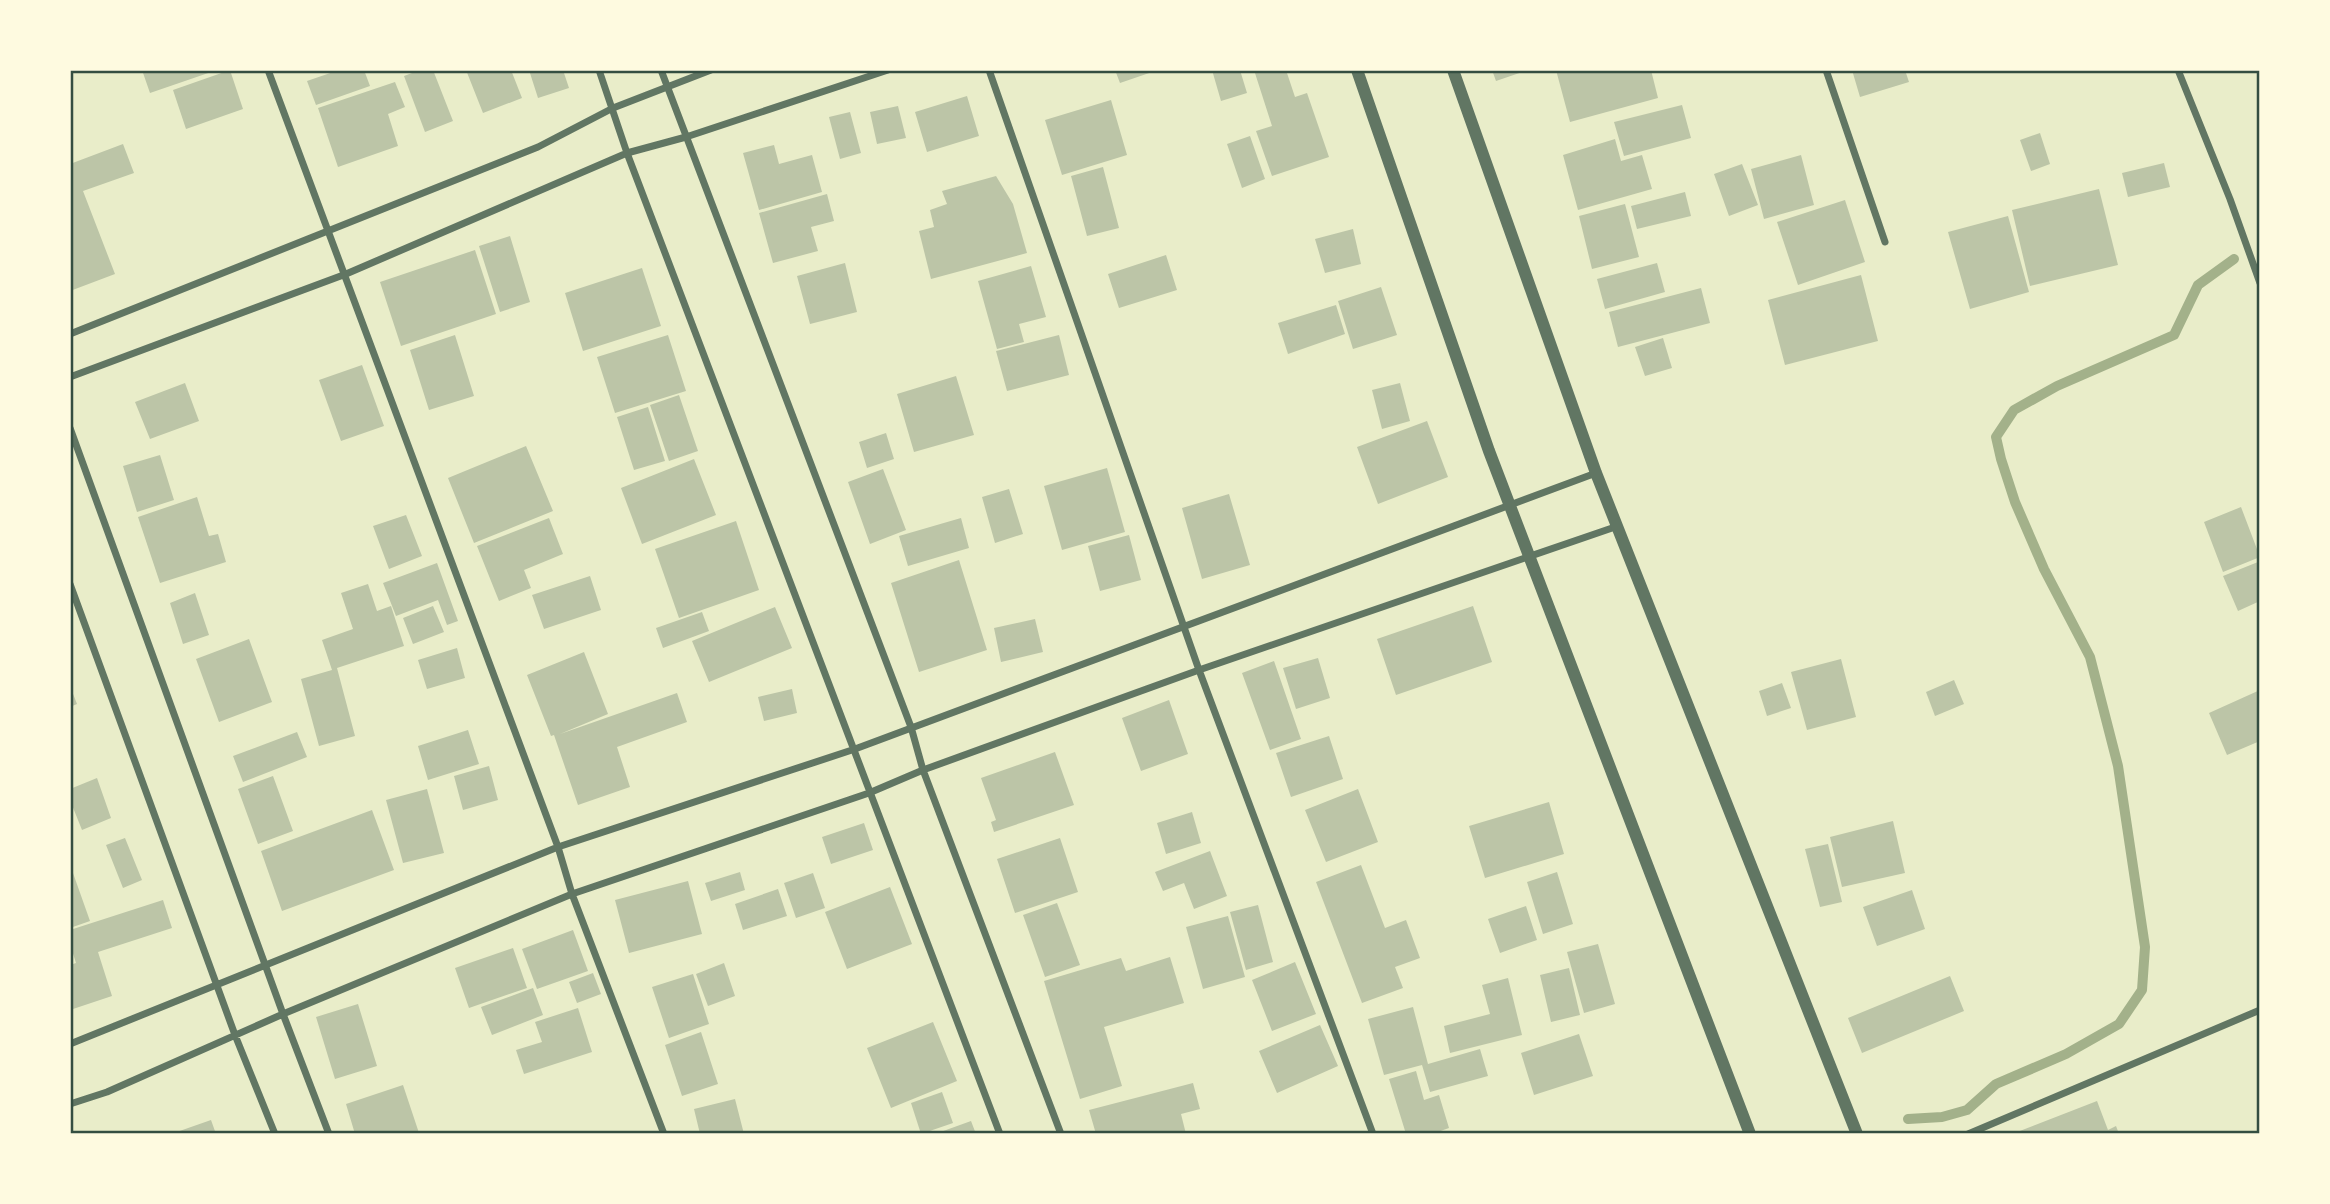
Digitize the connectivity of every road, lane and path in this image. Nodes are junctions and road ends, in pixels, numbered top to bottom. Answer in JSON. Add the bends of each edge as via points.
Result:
{"nodes":[{"id":1,"x":268,"y":70,"type":"edge"},
{"id":2,"x":599,"y":70,"type":"edge"},
{"id":3,"x":661,"y":70,"type":"edge"},
{"id":4,"x":711,"y":70,"type":"edge"},
{"id":5,"x":888,"y":70,"type":"edge"},
{"id":6,"x":989,"y":70,"type":"edge"},
{"id":7,"x":1357,"y":70,"type":"edge"},
{"id":8,"x":1453,"y":70,"type":"edge"},
{"id":9,"x":1826,"y":70,"type":"edge"},
{"id":10,"x":2178,"y":70,"type":"edge"},
{"id":11,"x":667,"y":86,"type":"junction"},
{"id":12,"x":613,"y":108,"type":"junction"},
{"id":13,"x":686,"y":137,"type":"junction"},
{"id":14,"x":627,"y":153,"type":"junction"},
{"id":15,"x":329,"y":232,"type":"junction"},
{"id":16,"x":1885,"y":242,"type":"dead end"},
{"id":17,"x":346,"y":274,"type":"junction"},
{"id":18,"x":2260,"y":283,"type":"edge"},
{"id":19,"x":70,"y":334,"type":"edge"},
{"id":20,"x":70,"y":377,"type":"edge"},
{"id":21,"x":70,"y":428,"type":"edge"},
{"id":22,"x":1596,"y":472,"type":"junction"},
{"id":23,"x":1509,"y":505,"type":"junction"},
{"id":24,"x":1618,"y":526,"type":"junction"},
{"id":25,"x":1529,"y":555,"type":"junction"},
{"id":26,"x":70,"y":584,"type":"edge"},
{"id":27,"x":1184,"y":626,"type":"junction"},
{"id":28,"x":1199,"y":670,"type":"junction"},
{"id":29,"x":911,"y":727,"type":"junction"},
{"id":30,"x":855,"y":749,"type":"junction"},
{"id":31,"x":923,"y":770,"type":"junction"},
{"id":32,"x":869,"y":793,"type":"junction"},
{"id":33,"x":558,"y":847,"type":"junction"},
{"id":34,"x":572,"y":894,"type":"junction"},
{"id":35,"x":266,"y":965,"type":"junction"},
{"id":36,"x":217,"y":985,"type":"junction"},
{"id":37,"x":2260,"y":1010,"type":"edge"},
{"id":38,"x":283,"y":1014,"type":"junction"},
{"id":39,"x":235,"y":1035,"type":"junction"},
{"id":40,"x":70,"y":1044,"type":"edge"},
{"id":41,"x":70,"y":1104,"type":"edge"},
{"id":42,"x":275,"y":1134,"type":"edge"},
{"id":43,"x":329,"y":1134,"type":"edge"},
{"id":44,"x":664,"y":1134,"type":"edge"},
{"id":45,"x":1000,"y":1134,"type":"edge"},
{"id":46,"x":1061,"y":1134,"type":"edge"},
{"id":47,"x":1373,"y":1134,"type":"edge"},
{"id":48,"x":1750,"y":1134,"type":"edge"},
{"id":49,"x":1857,"y":1134,"type":"edge"},
{"id":50,"x":1968,"y":1134,"type":"edge"}],
"edges":[{"from":1,"to":15,"type":"street"},
{"from":2,"to":12,"type":"street"},
{"from":3,"to":11,"type":"street"},
{"from":4,"to":11,"type":"street"},
{"from":5,"to":13,"type":"street"},
{"from":6,"to":27,"type":"street"},
{"from":7,"to":23,"type":"street"},
{"from":8,"to":22,"type":"street"},
{"from":9,"to":16,"type":"street"},
{"from":10,"to":18,"type":"street"},
{"from":11,"to":12,"type":"street"},
{"from":11,"to":13,"type":"street"},
{"from":12,"to":14,"type":"street"},
{"from":12,"to":15,"type":"street","via":[[538,147]]},
{"from":13,"to":14,"type":"street"},
{"from":13,"to":29,"type":"street"},
{"from":14,"to":17,"type":"street"},
{"from":14,"to":30,"type":"street"},
{"from":15,"to":17,"type":"street"},
{"from":15,"to":19,"type":"street"},
{"from":17,"to":20,"type":"street"},
{"from":17,"to":33,"type":"street"},
{"from":21,"to":35,"type":"street"},
{"from":22,"to":23,"type":"street"},
{"from":22,"to":24,"type":"street"},
{"from":23,"to":25,"type":"street"},
{"from":23,"to":27,"type":"street"},
{"from":24,"to":25,"type":"street"},
{"from":24,"to":49,"type":"street"},
{"from":25,"to":28,"type":"street"},
{"from":25,"to":48,"type":"street"},
{"from":26,"to":36,"type":"street"},
{"from":27,"to":28,"type":"street"},
{"from":27,"to":29,"type":"street"},
{"from":28,"to":31,"type":"street"},
{"from":28,"to":47,"type":"street"},
{"from":29,"to":30,"type":"street"},
{"from":29,"to":31,"type":"street"},
{"from":30,"to":32,"type":"street"},
{"from":30,"to":33,"type":"street"},
{"from":31,"to":32,"type":"street"},
{"from":31,"to":46,"type":"street"},
{"from":32,"to":34,"type":"street"},
{"from":32,"to":45,"type":"street"},
{"from":33,"to":34,"type":"street"},
{"from":33,"to":35,"type":"street"},
{"from":34,"to":38,"type":"street"},
{"from":34,"to":44,"type":"street"},
{"from":35,"to":36,"type":"street"},
{"from":35,"to":38,"type":"street"},
{"from":36,"to":39,"type":"street"},
{"from":36,"to":40,"type":"street"},
{"from":37,"to":50,"type":"street"},
{"from":38,"to":39,"type":"street"},
{"from":38,"to":43,"type":"street"},
{"from":39,"to":41,"type":"street"},
{"from":39,"to":42,"type":"street"}]}
